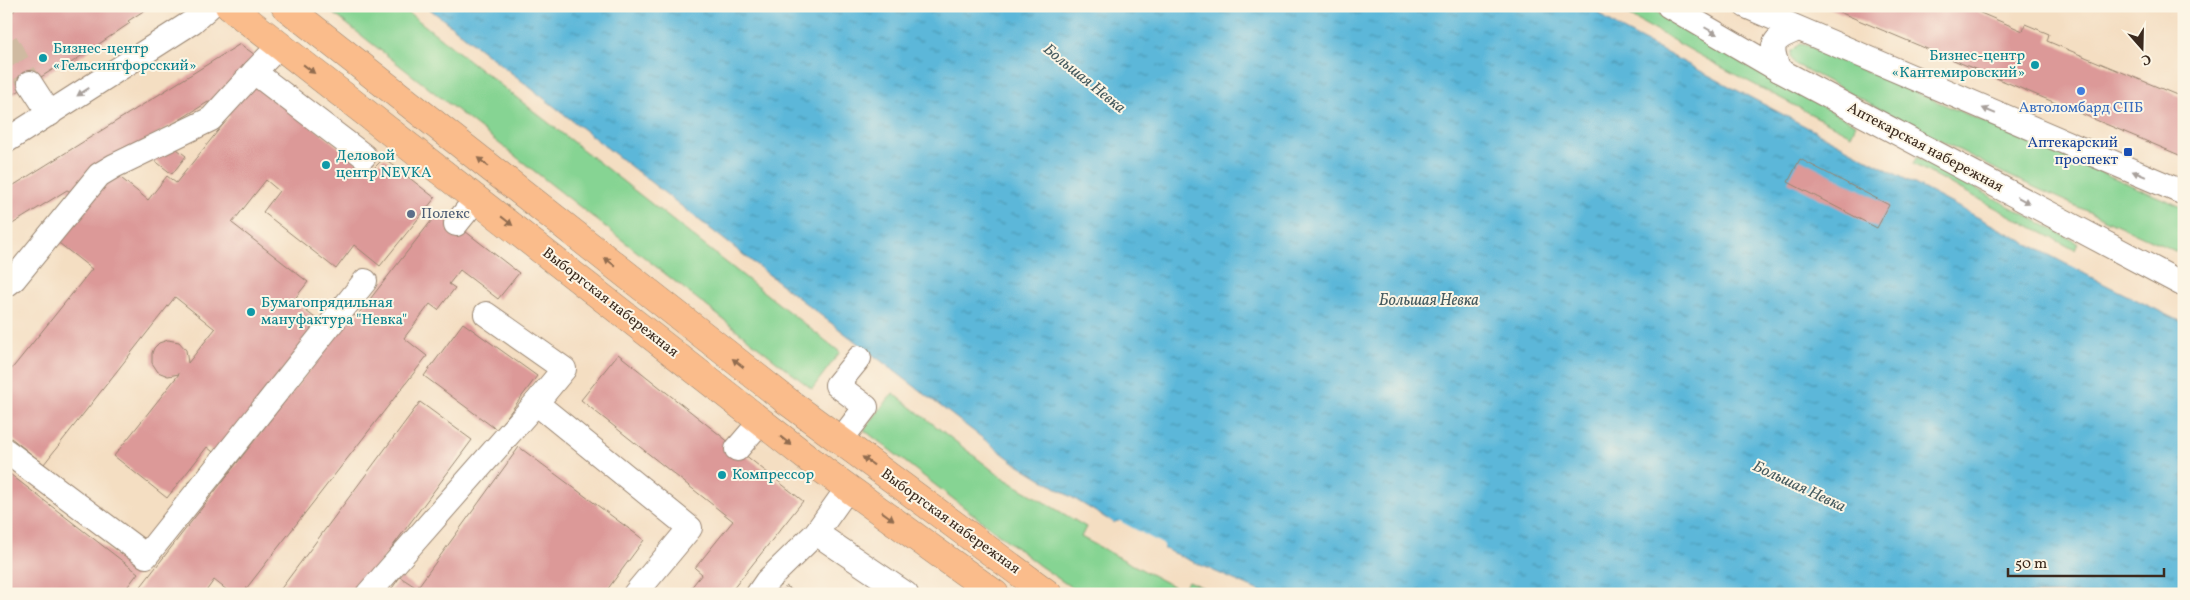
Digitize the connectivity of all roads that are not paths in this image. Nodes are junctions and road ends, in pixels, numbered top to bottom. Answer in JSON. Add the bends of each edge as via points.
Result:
{"nodes":[{"id":1,"x":210,"y":6,"type":"edge"},
{"id":2,"x":229,"y":6,"type":"edge"},
{"id":3,"x":285,"y":6,"type":"edge"},
{"id":4,"x":1669,"y":6,"type":"edge"},
{"id":5,"x":1746,"y":6,"type":"edge"},
{"id":6,"x":1798,"y":29,"type":"junction"},
{"id":7,"x":279,"y":46,"type":"junction"},
{"id":8,"x":1779,"y":70,"type":"junction"},
{"id":9,"x":254,"y":72,"type":"junction"},
{"id":10,"x":30,"y":83,"type":"tunnel mouth"},
{"id":11,"x":50,"y":114,"type":"junction"},
{"id":12,"x":6,"y":142,"type":"edge"},
{"id":13,"x":364,"y":156,"type":"dead end"},
{"id":14,"x":2184,"y":193,"type":"edge"},
{"id":15,"x":477,"y":198,"type":"junction"},
{"id":16,"x":456,"y":224,"type":"dead end"},
{"id":17,"x":2179,"y":280,"type":"edge"},
{"id":18,"x":365,"y":282,"type":"dead end"},
{"id":19,"x":6,"y":285,"type":"edge"},
{"id":20,"x":486,"y":314,"type":"dead end"},
{"id":21,"x":859,"y":358,"type":"dead end"},
{"id":22,"x":536,"y":403,"type":"junction"},
{"id":23,"x":760,"y":421,"type":"junction"},
{"id":24,"x":840,"y":441,"type":"junction"},
{"id":25,"x":737,"y":449,"type":"dead end"},
{"id":26,"x":6,"y":451,"type":"edge"},
{"id":27,"x":848,"y":488,"type":"junction"},
{"id":28,"x":816,"y":533,"type":"junction"},
{"id":29,"x":368,"y":594,"type":"edge"},
{"id":30,"x":635,"y":594,"type":"edge"},
{"id":31,"x":758,"y":594,"type":"edge"},
{"id":32,"x":906,"y":594,"type":"edge"},
{"id":33,"x":995,"y":594,"type":"edge"},
{"id":34,"x":1048,"y":594,"type":"edge"}],
"edges":[{"from":1,"to":11,"type":"street","one_way":true,"via":[[192,22]]},
{"from":2,"to":7,"type":"main road","name":"Выборгская набережная"},
{"from":24,"to":3,"type":"main road","name":"Выборгская набережная","one_way":true},
{"from":4,"to":8,"type":"street","name":"Аптекарская набережная","one_way":true},
{"from":5,"to":6,"type":"street"},
{"from":6,"to":8,"type":"street","via":[[1780,36],[1773,44],[1772,53]]},
{"from":14,"to":6,"type":"street","one_way":true},
{"from":7,"to":9,"type":"street"},
{"from":7,"to":15,"type":"main road","name":"Выборгская набережная","one_way":true},
{"from":8,"to":17,"type":"street","name":"Аптекарская набережная","one_way":true},
{"from":9,"to":13,"type":"street"},
{"from":9,"to":19,"type":"street","via":[[211,119],[99,175]]},
{"from":10,"to":11,"type":"street"},
{"from":11,"to":12,"type":"street"},
{"from":15,"to":16,"type":"street"},
{"from":15,"to":23,"type":"main road","name":"Выборгская набережная","one_way":true},
{"from":18,"to":26,"type":"street","via":[[146,556]]},
{"from":20,"to":22,"type":"street","via":[[564,369]]},
{"from":21,"to":24,"type":"street","via":[[837,385],[866,407]]},
{"from":22,"to":29,"type":"street"},
{"from":22,"to":30,"type":"street","via":[[690,528]]},
{"from":23,"to":25,"type":"street"},
{"from":23,"to":27,"type":"main road","name":"Выборгская набережная","one_way":true},
{"from":34,"to":24,"type":"main road","name":"Выборгская набережная","one_way":true},
{"from":27,"to":28,"type":"street"},
{"from":27,"to":33,"type":"main road","name":"Выборгская набережная","one_way":true},
{"from":28,"to":31,"type":"street"},
{"from":28,"to":32,"type":"street"}]}
